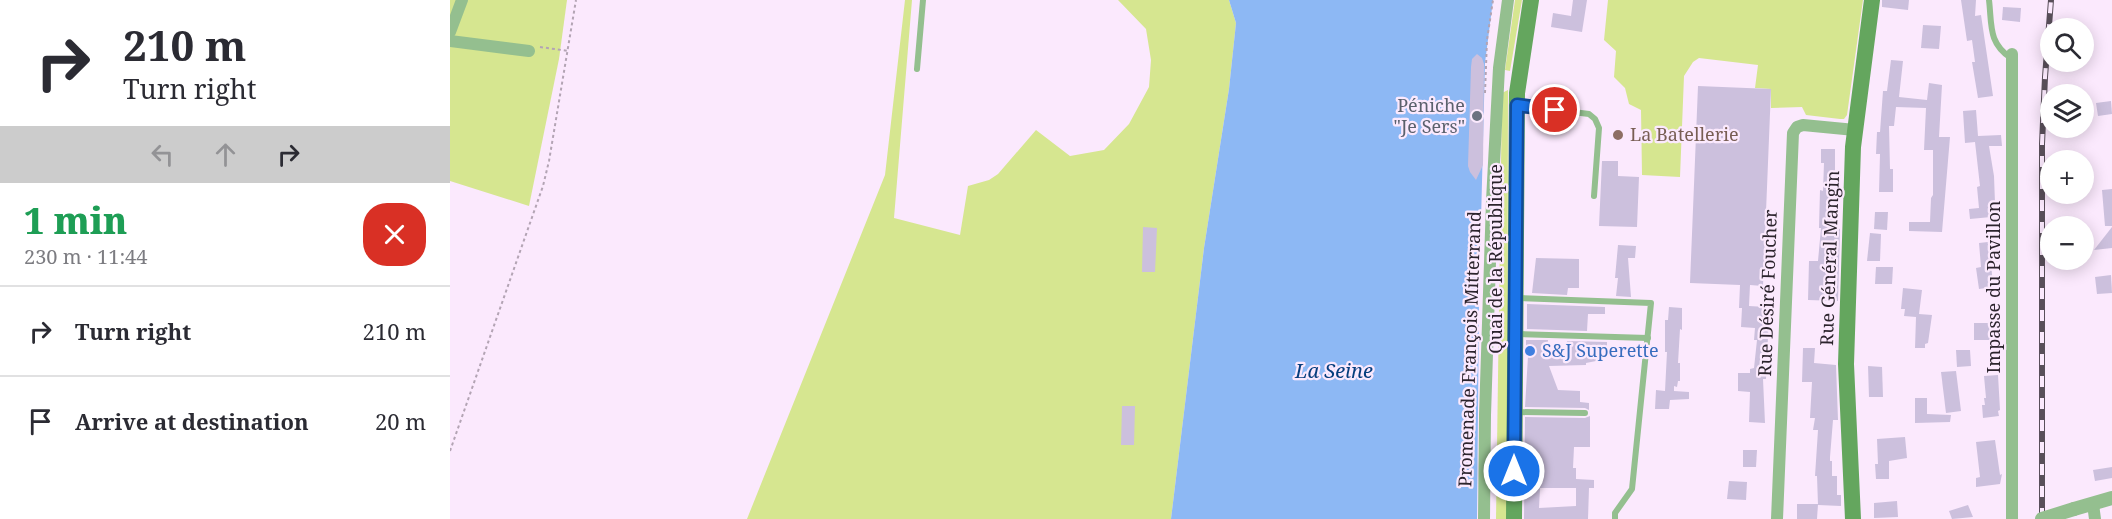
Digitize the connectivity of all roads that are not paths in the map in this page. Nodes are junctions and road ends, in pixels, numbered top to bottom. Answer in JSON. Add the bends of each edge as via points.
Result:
{"nodes":[{"id":1,"x":462,"y":0,"type":"edge"},
{"id":2,"x":923,"y":0,"type":"edge"},
{"id":3,"x":1508,"y":0,"type":"edge"},
{"id":4,"x":1531,"y":0,"type":"edge"},
{"id":5,"x":1872,"y":0,"type":"edge"},
{"id":6,"x":1989,"y":0,"type":"edge"},
{"id":7,"x":450,"y":32,"type":"edge"},
{"id":8,"x":450,"y":41,"type":"edge"},
{"id":9,"x":529,"y":51,"type":"road end"},
{"id":10,"x":2012,"y":56,"type":"joint"},
{"id":11,"x":917,"y":69,"type":"dead end"},
{"id":12,"x":1517,"y":105,"type":"junction"},
{"id":13,"x":1854,"y":130,"type":"junction"},
{"id":14,"x":1594,"y":196,"type":"dead end"},
{"id":15,"x":1515,"y":298,"type":"junction"},
{"id":16,"x":1515,"y":334,"type":"junction"},
{"id":17,"x":1648,"y":338,"type":"junction"},
{"id":18,"x":1515,"y":412,"type":"junction"},
{"id":19,"x":1585,"y":413,"type":"dead end"},
{"id":20,"x":2112,"y":498,"type":"edge"},
{"id":21,"x":2094,"y":504,"type":"junction"},
{"id":22,"x":1484,"y":519,"type":"edge"},
{"id":23,"x":1514,"y":519,"type":"edge"},
{"id":24,"x":1615,"y":519,"type":"edge"},
{"id":25,"x":1777,"y":519,"type":"edge"},
{"id":26,"x":1853,"y":519,"type":"edge"},
{"id":27,"x":2012,"y":519,"type":"edge"},
{"id":28,"x":2043,"y":519,"type":"edge"},
{"id":29,"x":2095,"y":519,"type":"edge"}],
"edges":[{"from":1,"to":7,"type":"street"},
{"from":2,"to":11,"type":"lane"},
{"from":3,"to":22,"type":"street","name":"Promenade François Mitterrand","via":[[1499,68],[1492,201]]},
{"from":4,"to":12,"type":"main road","name":"Quai de la République"},
{"from":5,"to":13,"type":"main road","name":"Rue Général Mangin"},
{"from":6,"to":10,"type":"lane","via":[[1997,47]]},
{"from":8,"to":9,"type":"street"},
{"from":10,"to":27,"type":"street","name":"Impasse du Pavillon"},
{"from":12,"to":14,"type":"lane","via":[[1588,114],[1595,120],[1599,128]]},
{"from":12,"to":15,"type":"main road","name":"Quai de la République"},
{"from":13,"to":25,"type":"street","name":"Rue Désiré Foucher","via":[[1803,126],[1793,133]]},
{"from":13,"to":26,"type":"main road","name":"Rue Général Mangin","via":[[1846,364]]},
{"from":15,"to":16,"type":"main road","name":"Quai de la République"},
{"from":15,"to":17,"type":"lane","via":[[1651,303]]},
{"from":16,"to":17,"type":"lane"},
{"from":16,"to":18,"type":"main road","name":"Quai de la République"},
{"from":17,"to":24,"type":"lane","via":[[1632,489]]},
{"from":18,"to":19,"type":"lane"},
{"from":18,"to":23,"type":"main road","name":"Quai de la République"},
{"from":20,"to":21,"type":"street"},
{"from":21,"to":28,"type":"street","bridge":true},
{"from":21,"to":29,"type":"street"}]}
